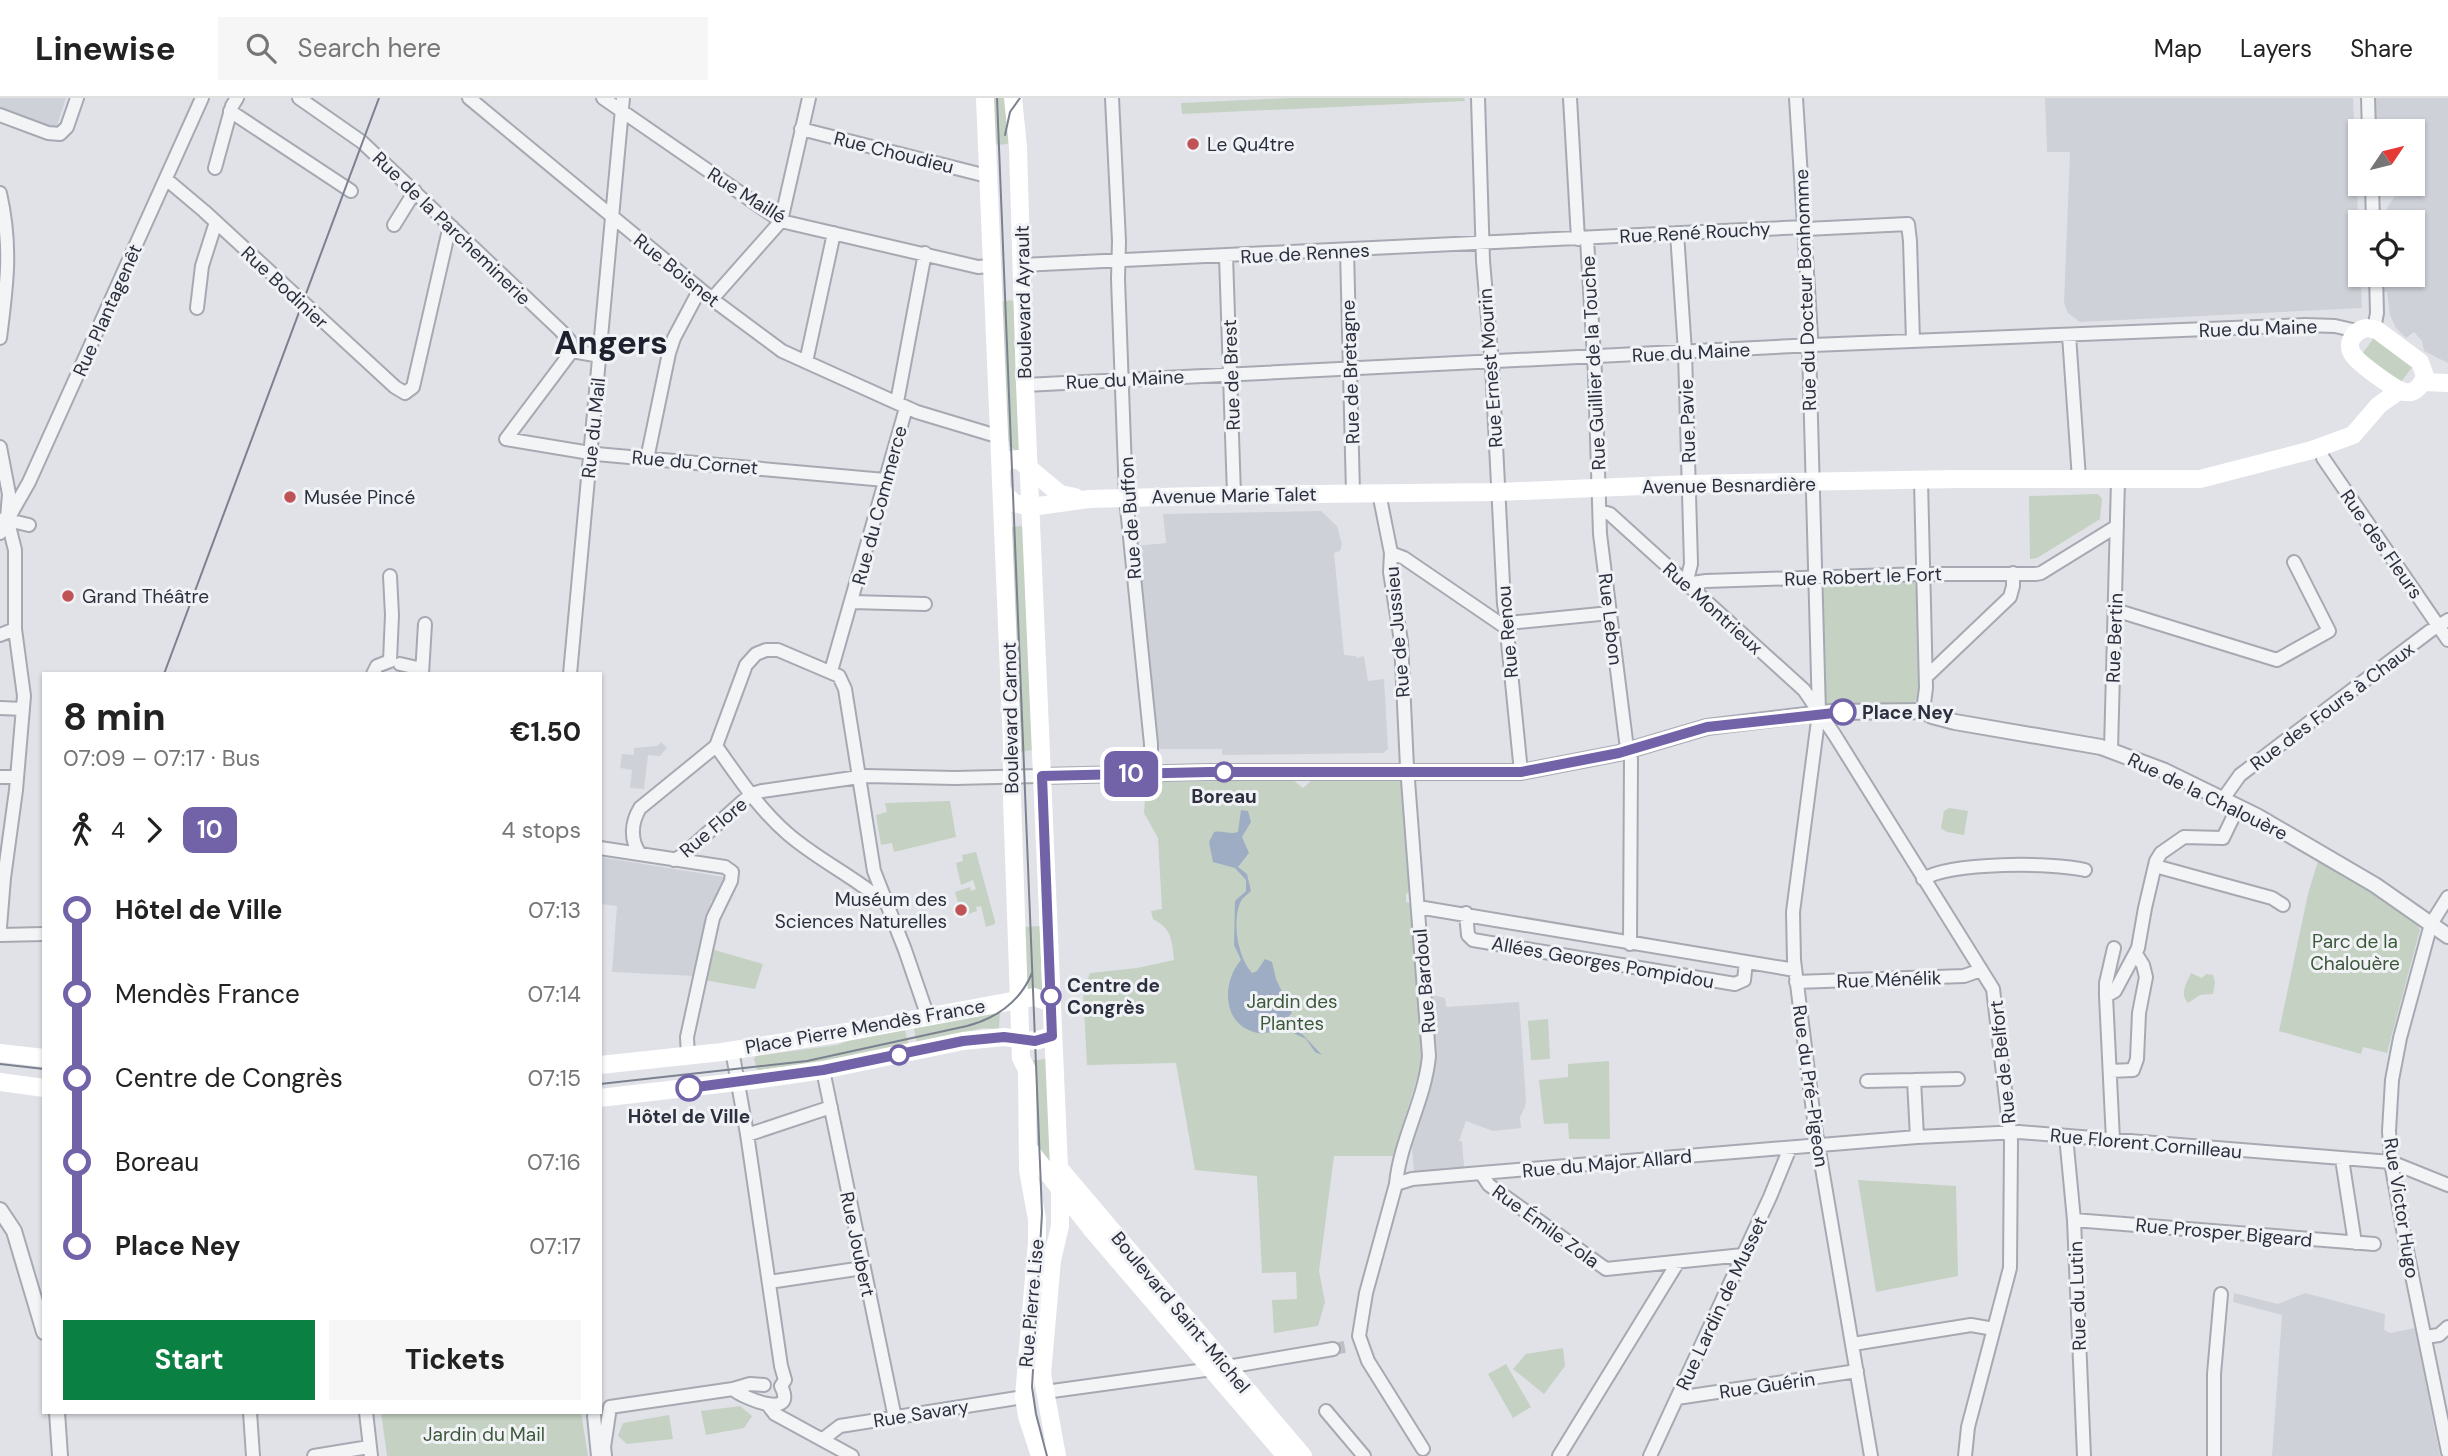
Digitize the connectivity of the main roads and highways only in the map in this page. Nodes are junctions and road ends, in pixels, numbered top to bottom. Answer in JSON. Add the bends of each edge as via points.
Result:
{"nodes":[{"id":1,"x":985,"y":98,"type":"edge"},
{"id":2,"x":1013,"y":98,"type":"edge"},
{"id":3,"x":2373,"y":371,"type":"junction"},
{"id":4,"x":2448,"y":375,"type":"edge"},
{"id":5,"x":2423,"y":376,"type":"junction"},
{"id":6,"x":2448,"y":383,"type":"edge"},
{"id":7,"x":2400,"y":390,"type":"junction"},
{"id":8,"x":2374,"y":411,"type":"junction"},
{"id":9,"x":1000,"y":437,"type":"joint"},
{"id":10,"x":1007,"y":463,"type":"junction"},
{"id":11,"x":1028,"y":468,"type":"junction"},
{"id":12,"x":1002,"y":491,"type":"junction"},
{"id":13,"x":1379,"y":492,"type":"joint"},
{"id":14,"x":1089,"y":499,"type":"junction"},
{"id":15,"x":1031,"y":507,"type":"junction"},
{"id":16,"x":1020,"y":973,"type":"junction"},
{"id":17,"x":1023,"y":1002,"type":"junction"},
{"id":18,"x":999,"y":1003,"type":"junction"},
{"id":19,"x":1052,"y":1003,"type":"junction"},
{"id":20,"x":1052,"y":1036,"type":"junction"},
{"id":21,"x":1021,"y":1040,"type":"junction"},
{"id":22,"x":0,"y":1053,"type":"edge"},
{"id":23,"x":42,"y":1058,"type":"edge"},
{"id":24,"x":602,"y":1065,"type":"edge"},
{"id":25,"x":0,"y":1082,"type":"edge"},
{"id":26,"x":42,"y":1088,"type":"edge"},
{"id":27,"x":602,"y":1098,"type":"edge"},
{"id":28,"x":1028,"y":1148,"type":"junction"},
{"id":29,"x":1059,"y":1168,"type":"junction"},
{"id":30,"x":1060,"y":1190,"type":"junction"},
{"id":31,"x":1093,"y":1231,"type":"junction"},
{"id":32,"x":1058,"y":1240,"type":"junction"},
{"id":33,"x":1219,"y":1368,"type":"junction"},
{"id":34,"x":1040,"y":1456,"type":"edge"},
{"id":35,"x":1057,"y":1456,"type":"edge"},
{"id":36,"x":1286,"y":1456,"type":"edge"},
{"id":37,"x":1303,"y":1456,"type":"edge"}],
"edges":[{"from":1,"to":9,"type":"main road","name":"Boulevard Ayrault"},
{"from":2,"to":11,"type":"main road","name":"Boulevard Ayrault"},
{"from":3,"to":5,"type":"main road","via":[[2351,352],[2350,342],[2366,330],[2420,362]]},
{"from":3,"to":7,"type":"main road"},
{"from":3,"to":8,"type":"main road","via":[[2377,387]]},
{"from":4,"to":5,"type":"main road"},
{"from":5,"to":6,"type":"main road"},
{"from":5,"to":7,"type":"main road","name":"Avenue Besnardière","via":[[2413,391]]},
{"from":7,"to":8,"type":"main road","name":"Avenue Besnardière"},
{"from":8,"to":13,"type":"main road","name":"Avenue Besnardière","via":[[2353,435],[2200,479]]},
{"from":9,"to":10,"type":"main road","name":"Boulevard Carnot"},
{"from":10,"to":11,"type":"main road","name":"Avenue Marie Talet","via":[[1018,459]]},
{"from":10,"to":12,"type":"main road","name":"Boulevard Carnot"},
{"from":11,"to":14,"type":"main road","name":"Avenue Marie Talet","via":[[1060,494]]},
{"from":11,"to":15,"type":"main road","name":"Boulevard Ayrault"},
{"from":12,"to":15,"type":"main road","via":[[1014,503]]},
{"from":12,"to":16,"type":"main road","name":"Boulevard Carnot"},
{"from":13,"to":14,"type":"main road","name":"Avenue Marie Talet"},
{"from":14,"to":15,"type":"main road","name":"Avenue Marie Talet"},
{"from":15,"to":19,"type":"main road","name":"Boulevard Carnot"},
{"from":16,"to":17,"type":"main road","name":"Boulevard Carnot"},
{"from":16,"to":18,"type":"main road"},
{"from":17,"to":18,"type":"main road"},
{"from":17,"to":19,"type":"main road","via":[[1039,997]]},
{"from":17,"to":21,"type":"main road","name":"Boulevard Carnot"},
{"from":18,"to":24,"type":"main road","name":"Place Pierre Mendès France","via":[[732,1050]]},
{"from":19,"to":20,"type":"main road","name":"Boulevard Carnot"},
{"from":20,"to":21,"type":"main road"},
{"from":20,"to":29,"type":"main road"},
{"from":21,"to":27,"type":"main road","name":"Place Pierre Mendès France","via":[[963,1041],[823,1070]]},
{"from":21,"to":28,"type":"main road","via":[[1021,1058],[1027,1070]]},
{"from":22,"to":23,"type":"main road"},
{"from":25,"to":26,"type":"main road"},
{"from":28,"to":30,"type":"main road","name":"Boulevard Saint-Michel"},
{"from":28,"to":34,"type":"main road","name":"Rue Pierre Lise","via":[[1037,1242],[1024,1396]]},
{"from":29,"to":30,"type":"main road"},
{"from":29,"to":33,"type":"main road","name":"Boulevard Saint-Michel"},
{"from":30,"to":31,"type":"main road","name":"Boulevard Saint-Michel"},
{"from":30,"to":32,"type":"main road","name":"Rue Pierre Lise"},
{"from":31,"to":32,"type":"main road","via":[[1074,1231]]},
{"from":31,"to":33,"type":"main road","name":"Boulevard Saint-Michel"},
{"from":32,"to":35,"type":"main road","name":"Rue Pierre Lise","via":[[1052,1260],[1042,1374]]},
{"from":33,"to":36,"type":"main road","name":"Boulevard Saint-Michel"},
{"from":33,"to":37,"type":"main road","name":"Boulevard Saint-Michel"}]}
